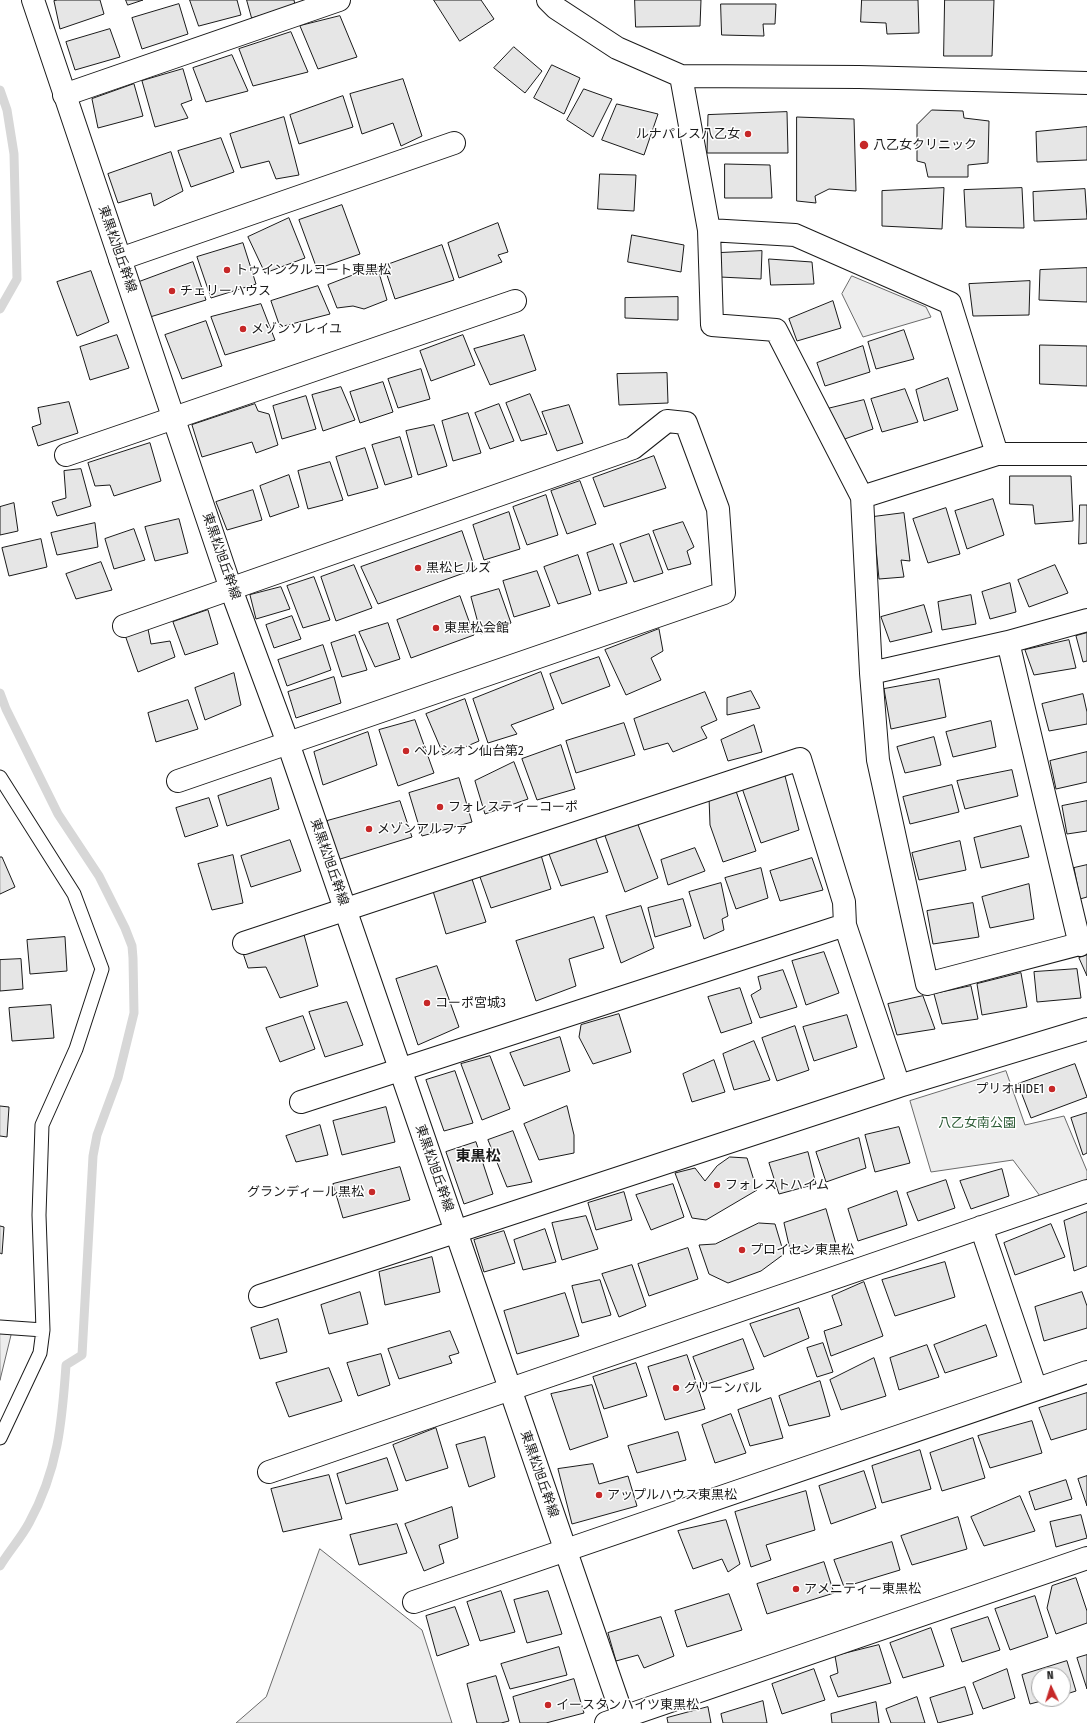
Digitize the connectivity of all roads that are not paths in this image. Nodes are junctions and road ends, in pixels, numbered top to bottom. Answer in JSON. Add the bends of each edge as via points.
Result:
{"nodes":[{"id":1,"x":33,"y":0,"type":"edge"},
{"id":2,"x":339,"y":0,"type":"edge"},
{"id":3,"x":548,"y":0,"type":"edge"},
{"id":4,"x":681,"y":76,"type":"junction"},
{"id":5,"x":1087,"y":83,"type":"edge"},
{"id":6,"x":64,"y":95,"type":"junction"},
{"id":7,"x":454,"y":143,"type":"dead end"},
{"id":8,"x":709,"y":230,"type":"junction"},
{"id":9,"x":120,"y":259,"type":"junction"},
{"id":10,"x":515,"y":301,"type":"dead end"},
{"id":11,"x":175,"y":419,"type":"junction"},
{"id":12,"x":997,"y":454,"type":"junction"},
{"id":13,"x":1087,"y":454,"type":"edge"},
{"id":14,"x":66,"y":455,"type":"dead end"},
{"id":15,"x":862,"y":497,"type":"junction"},
{"id":16,"x":231,"y":589,"type":"junction"},
{"id":17,"x":1087,"y":620,"type":"edge"},
{"id":18,"x":124,"y":626,"type":"dead end"},
{"id":19,"x":1008,"y":642,"type":"junction"},
{"id":20,"x":871,"y":673,"type":"junction"},
{"id":21,"x":288,"y":743,"type":"junction"},
{"id":22,"x":0,"y":777,"type":"edge"},
{"id":23,"x":178,"y":781,"type":"dead end"},
{"id":24,"x":345,"y":910,"type":"junction"},
{"id":25,"x":845,"y":925,"type":"junction"},
{"id":26,"x":244,"y":943,"type":"dead end"},
{"id":27,"x":1084,"y":943,"type":"edge"},
{"id":28,"x":1087,"y":1029,"type":"edge"},
{"id":29,"x":400,"y":1070,"type":"junction"},
{"id":30,"x":899,"y":1086,"type":"junction"},
{"id":31,"x":301,"y":1102,"type":"dead end"},
{"id":32,"x":1087,"y":1190,"type":"edge"},
{"id":33,"x":981,"y":1227,"type":"junction"},
{"id":34,"x":456,"y":1232,"type":"junction"},
{"id":35,"x":260,"y":1296,"type":"dead end"},
{"id":36,"x":0,"y":1327,"type":"edge"},
{"id":37,"x":43,"y":1330,"type":"junction"},
{"id":38,"x":1087,"y":1372,"type":"edge"},
{"id":39,"x":510,"y":1389,"type":"junction"},
{"id":40,"x":1036,"y":1389,"type":"junction"},
{"id":41,"x":0,"y":1438,"type":"edge"},
{"id":42,"x":269,"y":1472,"type":"dead end"},
{"id":43,"x":565,"y":1550,"type":"junction"},
{"id":44,"x":1087,"y":1558,"type":"edge"},
{"id":45,"x":414,"y":1602,"type":"dead end"},
{"id":46,"x":618,"y":1721,"type":"edge"}],
"edges":[{"from":1,"to":6,"type":"street","name":"東黒松旭丘幹線"},
{"from":2,"to":6,"type":"street"},
{"from":3,"to":4,"type":"street","via":[[617,48]]},
{"from":4,"to":5,"type":"street","via":[[859,77]]},
{"from":4,"to":8,"type":"street"},
{"from":6,"to":9,"type":"street","name":"東黒松旭丘幹線"},
{"from":7,"to":9,"type":"street"},
{"from":8,"to":12,"type":"street","via":[[795,235],[950,303]]},
{"from":8,"to":15,"type":"street","via":[[712,325],[776,330]]},
{"from":9,"to":11,"type":"street","name":"東黒松旭丘幹線"},
{"from":10,"to":11,"type":"street"},
{"from":11,"to":14,"type":"street"},
{"from":11,"to":16,"type":"street","name":"東黒松旭丘幹線"},
{"from":12,"to":13,"type":"street"},
{"from":12,"to":15,"type":"street"},
{"from":15,"to":20,"type":"street"},
{"from":16,"to":18,"type":"street"},
{"from":16,"to":21,"type":"street","name":"東黒松旭丘幹線"},
{"from":16,"to":21,"type":"street","via":[[633,448],[666,421],[686,422],[718,509],[724,593]]},
{"from":17,"to":19,"type":"street"},
{"from":19,"to":20,"type":"street"},
{"from":19,"to":27,"type":"street"},
{"from":20,"to":27,"type":"street","via":[[878,760],[927,984]]},
{"from":21,"to":23,"type":"street"},
{"from":21,"to":24,"type":"street","name":"東黒松旭丘幹線"},
{"from":22,"to":37,"type":"lane","via":[[74,894],[102,970],[76,1049],[42,1125],[39,1215]]},
{"from":24,"to":25,"type":"street","via":[[800,759],[844,902]]},
{"from":24,"to":26,"type":"street"},
{"from":24,"to":29,"type":"street","name":"東黒松旭丘幹線"},
{"from":25,"to":29,"type":"street"},
{"from":25,"to":30,"type":"street"},
{"from":28,"to":30,"type":"street"},
{"from":29,"to":31,"type":"street"},
{"from":29,"to":34,"type":"street","name":"東黒松旭丘幹線"},
{"from":30,"to":34,"type":"street"},
{"from":32,"to":33,"type":"street"},
{"from":33,"to":39,"type":"street"},
{"from":33,"to":40,"type":"street"},
{"from":34,"to":35,"type":"street"},
{"from":34,"to":39,"type":"street","name":"東黒松旭丘幹線"},
{"from":36,"to":37,"type":"lane"},
{"from":37,"to":41,"type":"lane","via":[[40,1353]]},
{"from":38,"to":40,"type":"street"},
{"from":39,"to":42,"type":"street"},
{"from":39,"to":43,"type":"street","name":"東黒松旭丘幹線"},
{"from":40,"to":43,"type":"street"},
{"from":43,"to":45,"type":"street"},
{"from":43,"to":46,"type":"street","name":"東黒松旭丘幹線"},
{"from":44,"to":46,"type":"street"}]}
